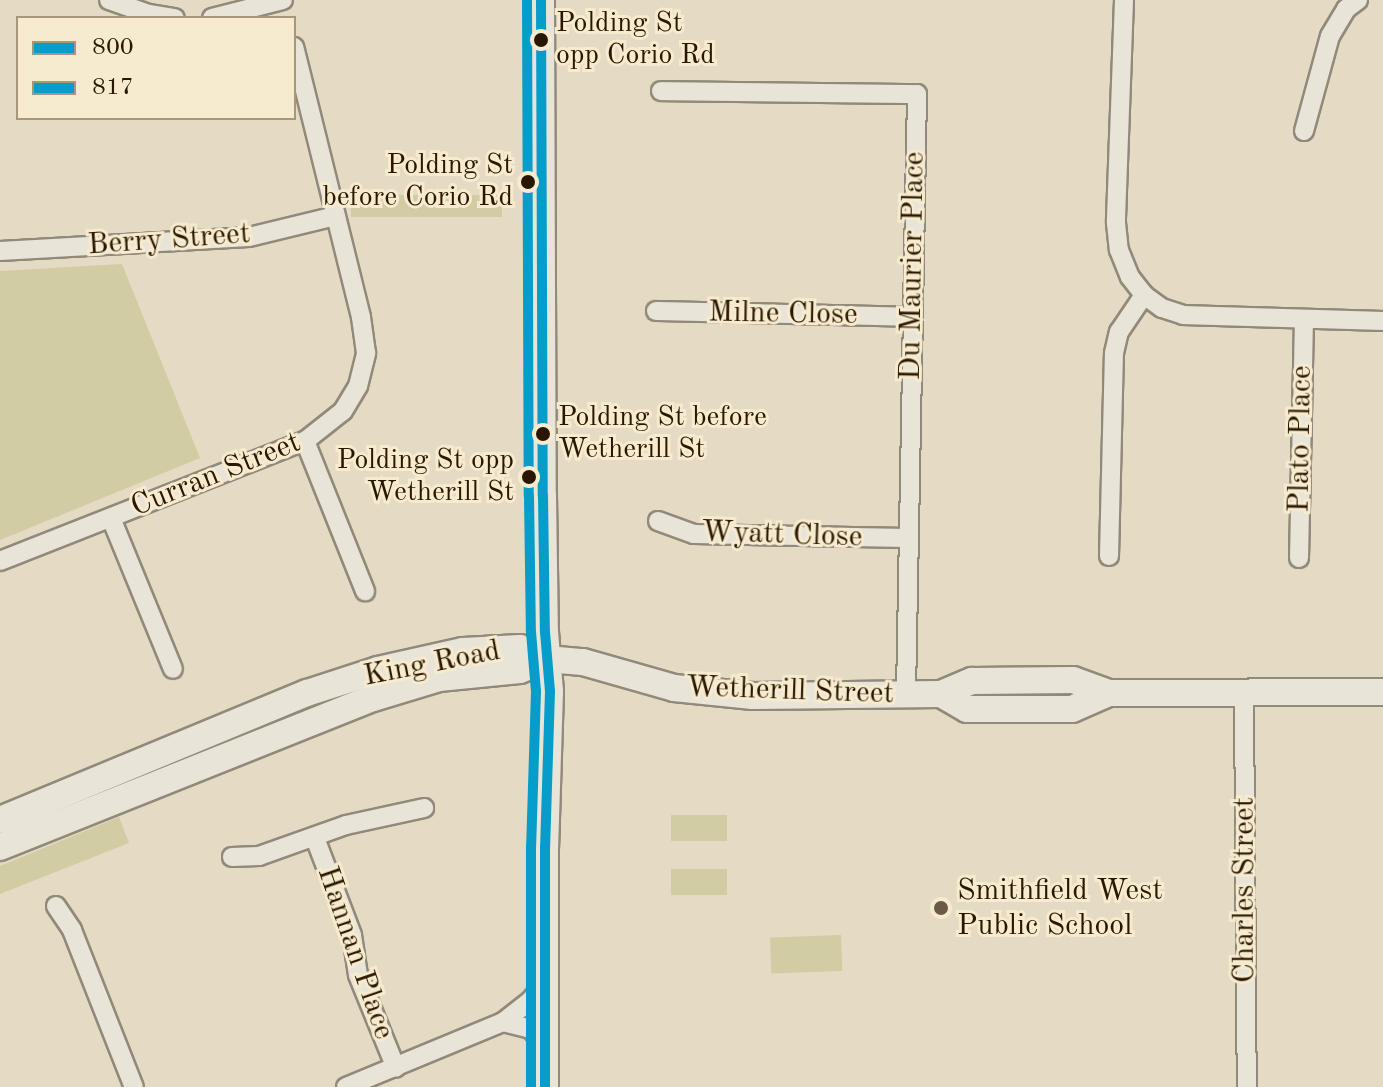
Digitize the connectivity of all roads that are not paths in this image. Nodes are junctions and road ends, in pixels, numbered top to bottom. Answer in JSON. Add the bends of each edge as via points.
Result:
{"nodes":[{"id":1,"x":109,"y":0,"type":"edge"},
{"id":2,"x":282,"y":0,"type":"edge"},
{"id":3,"x":541,"y":0,"type":"edge"},
{"id":4,"x":1124,"y":0,"type":"edge"},
{"id":5,"x":1358,"y":0,"type":"edge"},
{"id":6,"x":162,"y":16,"type":"edge"},
{"id":7,"x":220,"y":16,"type":"edge"},
{"id":8,"x":296,"y":55,"type":"edge"},
{"id":9,"x":661,"y":91,"type":"dead end"},
{"id":10,"x":1304,"y":131,"type":"dead end"},
{"id":11,"x":335,"y":216,"type":"junction"},
{"id":12,"x":0,"y":251,"type":"edge"},
{"id":13,"x":1144,"y":295,"type":"junction"},
{"id":14,"x":656,"y":311,"type":"dead end"},
{"id":15,"x":911,"y":317,"type":"junction"},
{"id":16,"x":1304,"y":320,"type":"junction"},
{"id":17,"x":1383,"y":321,"type":"edge"},
{"id":18,"x":305,"y":441,"type":"junction"},
{"id":19,"x":111,"y":518,"type":"junction"},
{"id":20,"x":658,"y":521,"type":"dead end"},
{"id":21,"x":907,"y":538,"type":"junction"},
{"id":22,"x":1109,"y":556,"type":"dead end"},
{"id":23,"x":1299,"y":558,"type":"dead end"},
{"id":24,"x":0,"y":561,"type":"edge"},
{"id":25,"x":365,"y":591,"type":"dead end"},
{"id":26,"x":547,"y":659,"type":"junction"},
{"id":27,"x":173,"y":669,"type":"dead end"},
{"id":28,"x":1383,"y":692,"type":"edge"},
{"id":29,"x":1244,"y":693,"type":"junction"},
{"id":30,"x":906,"y":694,"type":"junction"},
{"id":31,"x":424,"y":808,"type":"dead end"},
{"id":32,"x":0,"y":820,"type":"edge"},
{"id":33,"x":315,"y":838,"type":"junction"},
{"id":34,"x":0,"y":847,"type":"edge"},
{"id":35,"x":232,"y":857,"type":"dead end"},
{"id":36,"x":56,"y":906,"type":"dead end"},
{"id":37,"x":545,"y":983,"type":"junction"},
{"id":38,"x":503,"y":1022,"type":"junction"},
{"id":39,"x":545,"y":1046,"type":"junction"},
{"id":40,"x":396,"y":1068,"type":"junction"},
{"id":41,"x":134,"y":1087,"type":"edge"},
{"id":42,"x":346,"y":1087,"type":"edge"},
{"id":43,"x":545,"y":1087,"type":"edge"},
{"id":44,"x":1247,"y":1087,"type":"edge"}],
"edges":[{"from":1,"to":6,"type":"street"},
{"from":2,"to":7,"type":"street"},
{"from":3,"to":26,"type":"main road"},
{"from":4,"to":13,"type":"street","via":[[1116,223],[1119,250]]},
{"from":5,"to":10,"type":"street","via":[[1330,36]]},
{"from":8,"to":11,"type":"street","name":"Curran Street"},
{"from":9,"to":15,"type":"street","name":"Du Maurier Place","via":[[917,94]]},
{"from":11,"to":12,"type":"street","name":"Berry Street","via":[[249,237]]},
{"from":11,"to":18,"type":"street","name":"Curran Street","via":[[361,317],[364,371],[343,411]]},
{"from":13,"to":16,"type":"street","via":[[1183,315]]},
{"from":13,"to":22,"type":"street","via":[[1119,332],[1114,353]]},
{"from":14,"to":15,"type":"street","name":"Milne Close"},
{"from":15,"to":21,"type":"street","name":"Du Maurier Place"},
{"from":16,"to":17,"type":"street"},
{"from":16,"to":23,"type":"street","name":"Plato Place"},
{"from":18,"to":19,"type":"street","name":"Curran Street"},
{"from":18,"to":25,"type":"street"},
{"from":19,"to":24,"type":"street","name":"Curran Street"},
{"from":19,"to":27,"type":"street"},
{"from":20,"to":21,"type":"street","name":"Wyatt Close","via":[[694,534]]},
{"from":21,"to":30,"type":"street","name":"Du Maurier Place"},
{"from":26,"to":30,"type":"main road","name":"Wetherill Street","via":[[583,662],[716,694]]},
{"from":26,"to":32,"type":"main road","name":"King Road","via":[[520,648],[378,670],[293,699]]},
{"from":26,"to":34,"type":"main road","name":"King Road","via":[[520,670],[439,678],[373,698]]},
{"from":26,"to":37,"type":"main road"},
{"from":28,"to":29,"type":"main road","name":"Wetherill Street"},
{"from":29,"to":30,"type":"main road","name":"Wetherill Street","via":[[1109,693],[1072,709],[967,709],[941,694]]},
{"from":29,"to":44,"type":"street","name":"Charles Street"},
{"from":31,"to":33,"type":"street","name":"Hannan Place","via":[[346,825]]},
{"from":33,"to":35,"type":"street","name":"Hannan Place","via":[[259,856]]},
{"from":33,"to":40,"type":"street","name":"Hannan Place","via":[[352,935],[358,975]]},
{"from":36,"to":41,"type":"street","via":[[72,930]]},
{"from":37,"to":38,"type":"street"},
{"from":37,"to":39,"type":"main road"},
{"from":38,"to":39,"type":"street","via":[[531,1029]]},
{"from":38,"to":40,"type":"street"},
{"from":39,"to":43,"type":"main road"},
{"from":40,"to":42,"type":"street"}]}
